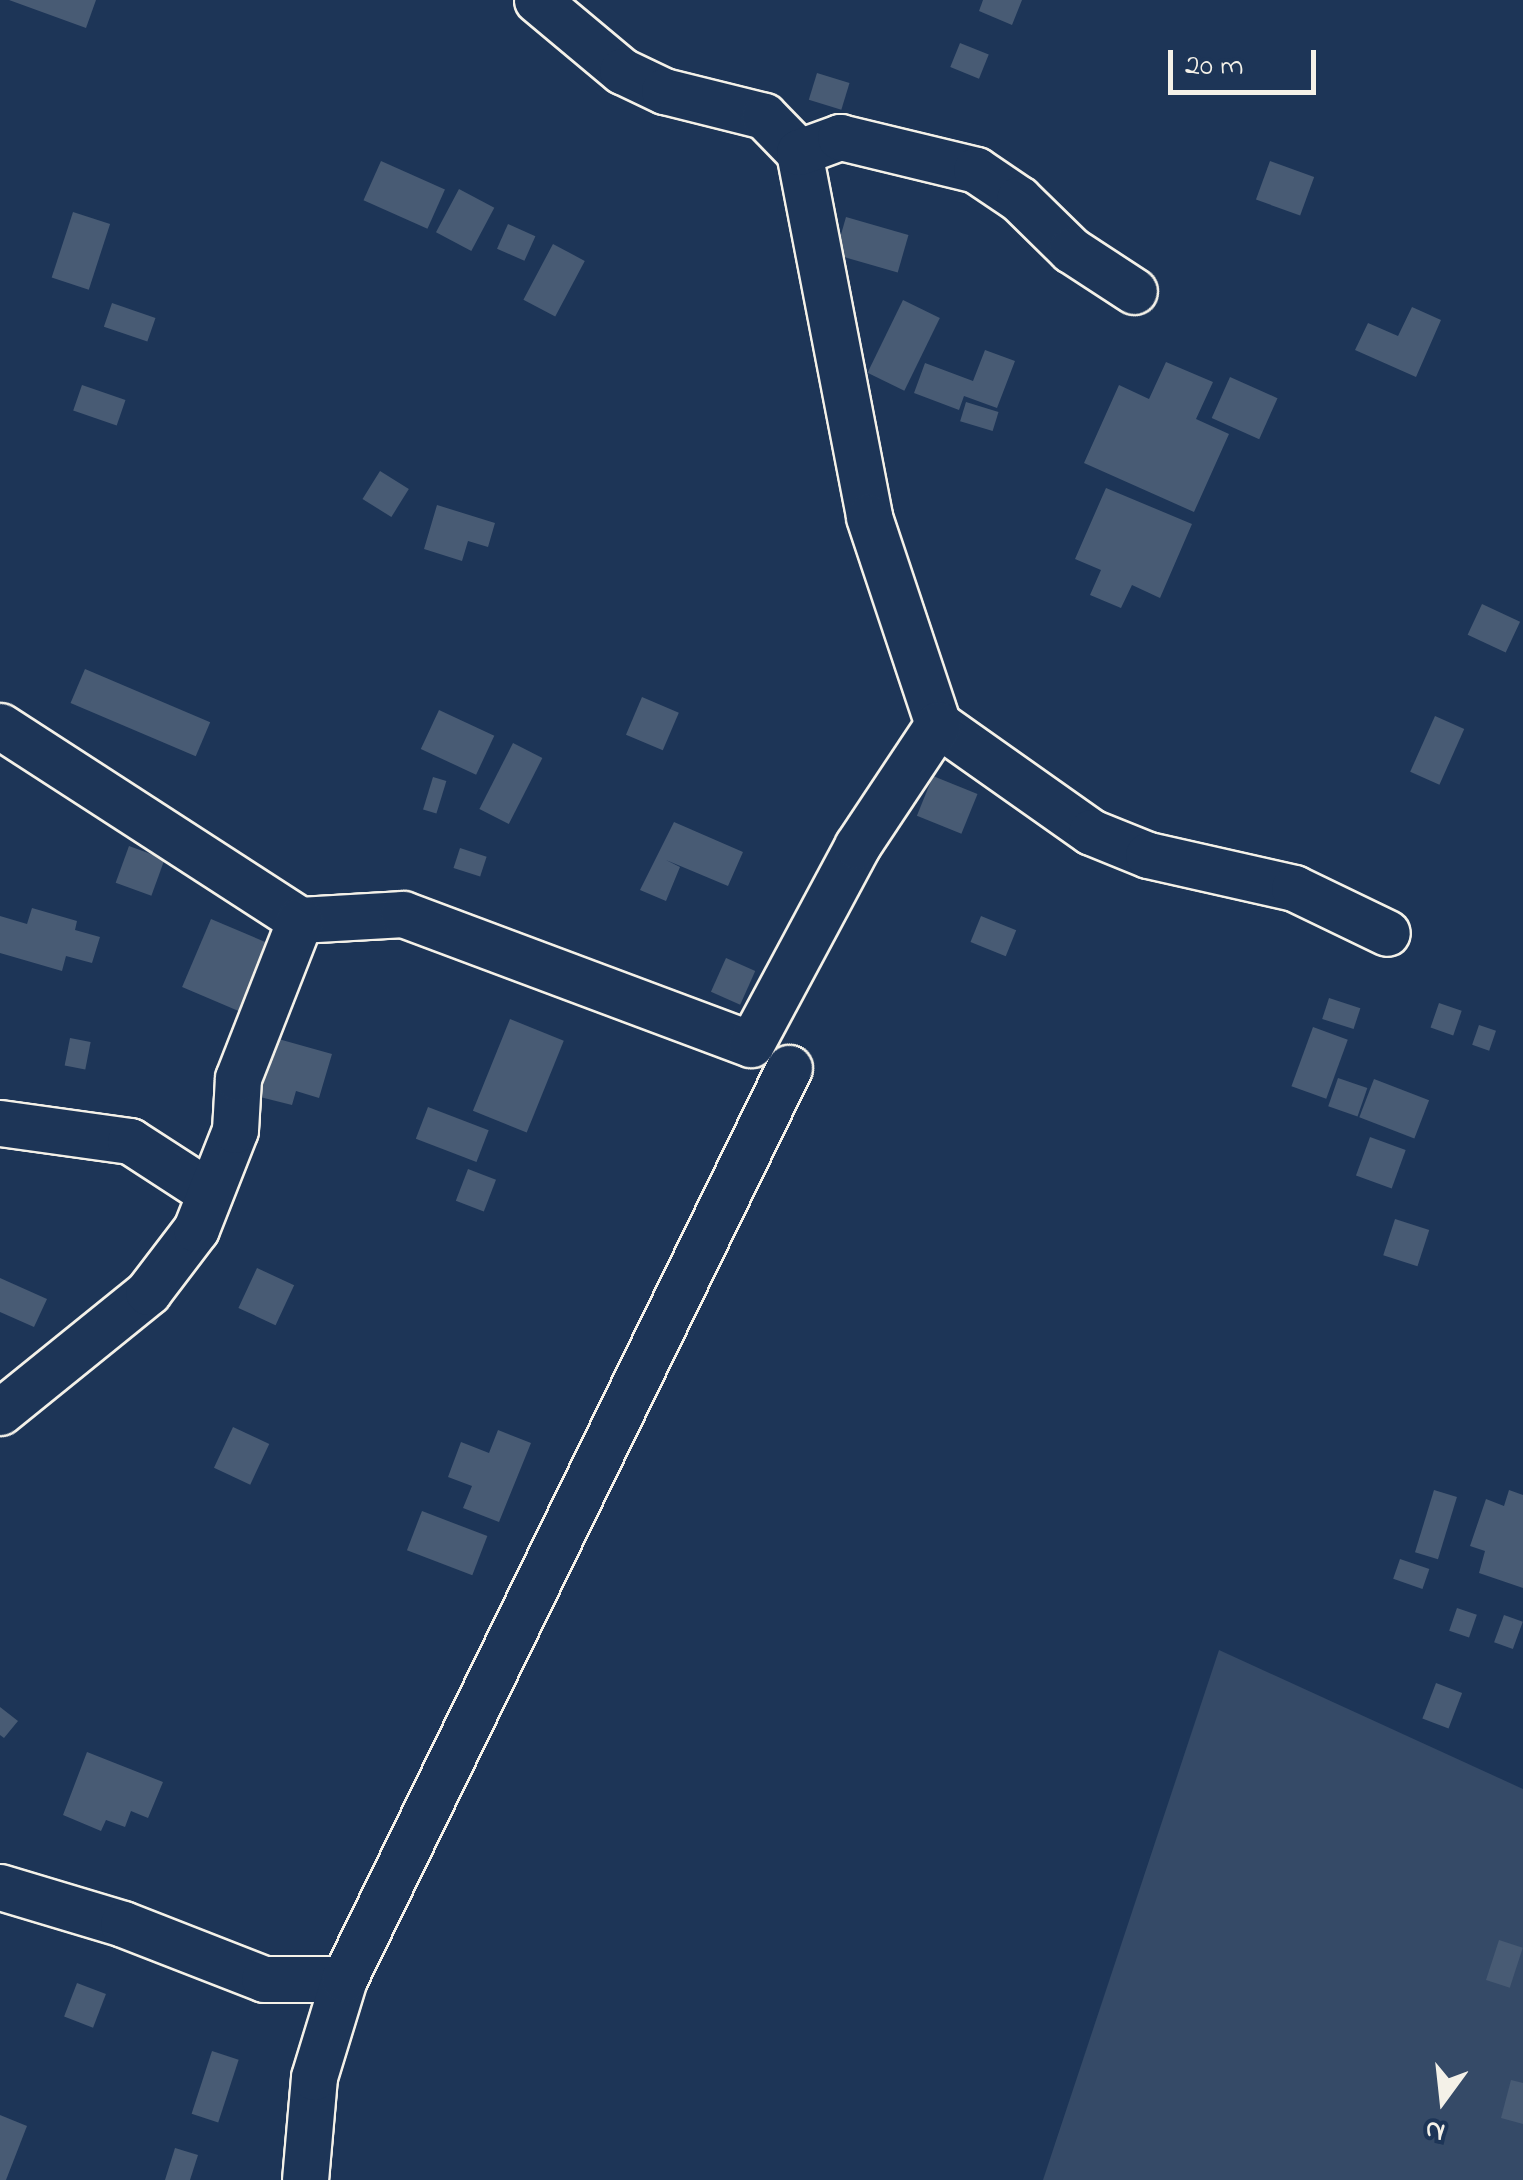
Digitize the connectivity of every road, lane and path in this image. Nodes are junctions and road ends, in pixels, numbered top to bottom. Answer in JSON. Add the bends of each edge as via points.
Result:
{"nodes":[{"id":1,"x":537,"y":0,"type":"edge"},
{"id":2,"x":799,"y":152,"type":"junction"},
{"id":3,"x":1134,"y":291,"type":"dead end"},
{"id":4,"x":938,"y":724,"type":"junction"},
{"id":5,"x":0,"y":726,"type":"edge"},
{"id":6,"x":300,"y":920,"type":"junction"},
{"id":7,"x":1387,"y":933,"type":"dead end"},
{"id":8,"x":789,"y":1068,"type":"dead end"},
{"id":9,"x":0,"y":1123,"type":"edge"},
{"id":10,"x":210,"y":1193,"type":"junction"},
{"id":11,"x":0,"y":1412,"type":"edge"},
{"id":12,"x":0,"y":1887,"type":"edge"},
{"id":13,"x":344,"y":1979,"type":"junction"},
{"id":14,"x":305,"y":2180,"type":"edge"}],
"edges":[{"from":1,"to":2,"type":"street","via":[[622,71],[664,91],[764,116]]},
{"from":2,"to":3,"type":"street","via":[[840,136],[976,170],[1019,199],[1070,250]]},
{"from":2,"to":4,"type":"street","via":[[869,517]]},
{"from":4,"to":6,"type":"street","via":[[857,846],[751,1044],[403,914]]},
{"from":4,"to":7,"type":"street","via":[[1092,832],[1148,855],[1294,888]]},
{"from":5,"to":6,"type":"street"},
{"from":6,"to":10,"type":"street","via":[[238,1078],[235,1130]]},
{"from":8,"to":13,"type":"street"},
{"from":9,"to":10,"type":"street","via":[[130,1141]]},
{"from":10,"to":11,"type":"street","via":[[196,1228],[148,1292]]},
{"from":12,"to":13,"type":"street","via":[[123,1924],[264,1979]]},
{"from":13,"to":14,"type":"street","via":[[314,2077]]}]}
